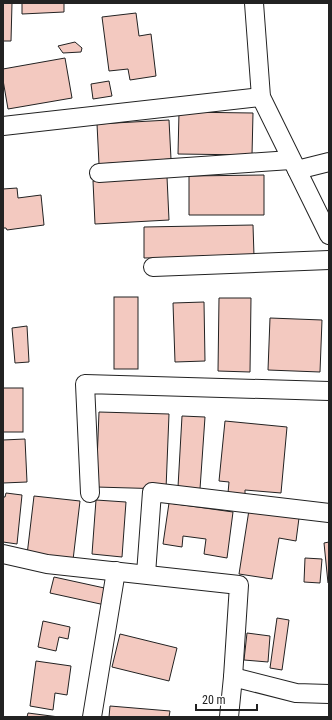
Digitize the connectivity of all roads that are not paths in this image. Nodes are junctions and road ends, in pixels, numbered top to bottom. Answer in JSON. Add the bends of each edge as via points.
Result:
{"nodes":[{"id":1,"x":254,"y":3,"type":"edge"},
{"id":2,"x":261,"y":98,"type":"junction"},
{"id":3,"x":3,"y":126,"type":"edge"},
{"id":4,"x":329,"y":162,"type":"edge"},
{"id":5,"x":294,"y":165,"type":"junction"},
{"id":6,"x":99,"y":173,"type":"dead end"},
{"id":7,"x":329,"y":235,"type":"edge"},
{"id":8,"x":329,"y":260,"type":"edge"},
{"id":9,"x":153,"y":267,"type":"dead end"},
{"id":10,"x":329,"y":392,"type":"edge"},
{"id":11,"x":90,"y":494,"type":"dead end"},
{"id":12,"x":329,"y":513,"type":"edge"},
{"id":13,"x":3,"y":554,"type":"edge"},
{"id":14,"x":116,"y":571,"type":"junction"},
{"id":15,"x":146,"y":574,"type":"junction"},
{"id":16,"x":233,"y":677,"type":"junction"},
{"id":17,"x":329,"y":694,"type":"edge"},
{"id":18,"x":92,"y":717,"type":"edge"},
{"id":19,"x":229,"y":717,"type":"edge"}],
"edges":[{"from":1,"to":2,"type":"street"},
{"from":2,"to":3,"type":"street"},
{"from":2,"to":5,"type":"street"},
{"from":4,"to":5,"type":"street"},
{"from":5,"to":6,"type":"street"},
{"from":5,"to":7,"type":"street"},
{"from":8,"to":9,"type":"street"},
{"from":10,"to":11,"type":"street","via":[[85,384]]},
{"from":12,"to":15,"type":"street","via":[[152,492]]},
{"from":13,"to":14,"type":"street","via":[[47,564]]},
{"from":14,"to":15,"type":"street"},
{"from":14,"to":18,"type":"street"},
{"from":15,"to":16,"type":"street","via":[[239,585]]},
{"from":16,"to":17,"type":"street","via":[[296,693]]},
{"from":16,"to":19,"type":"street"}]}
